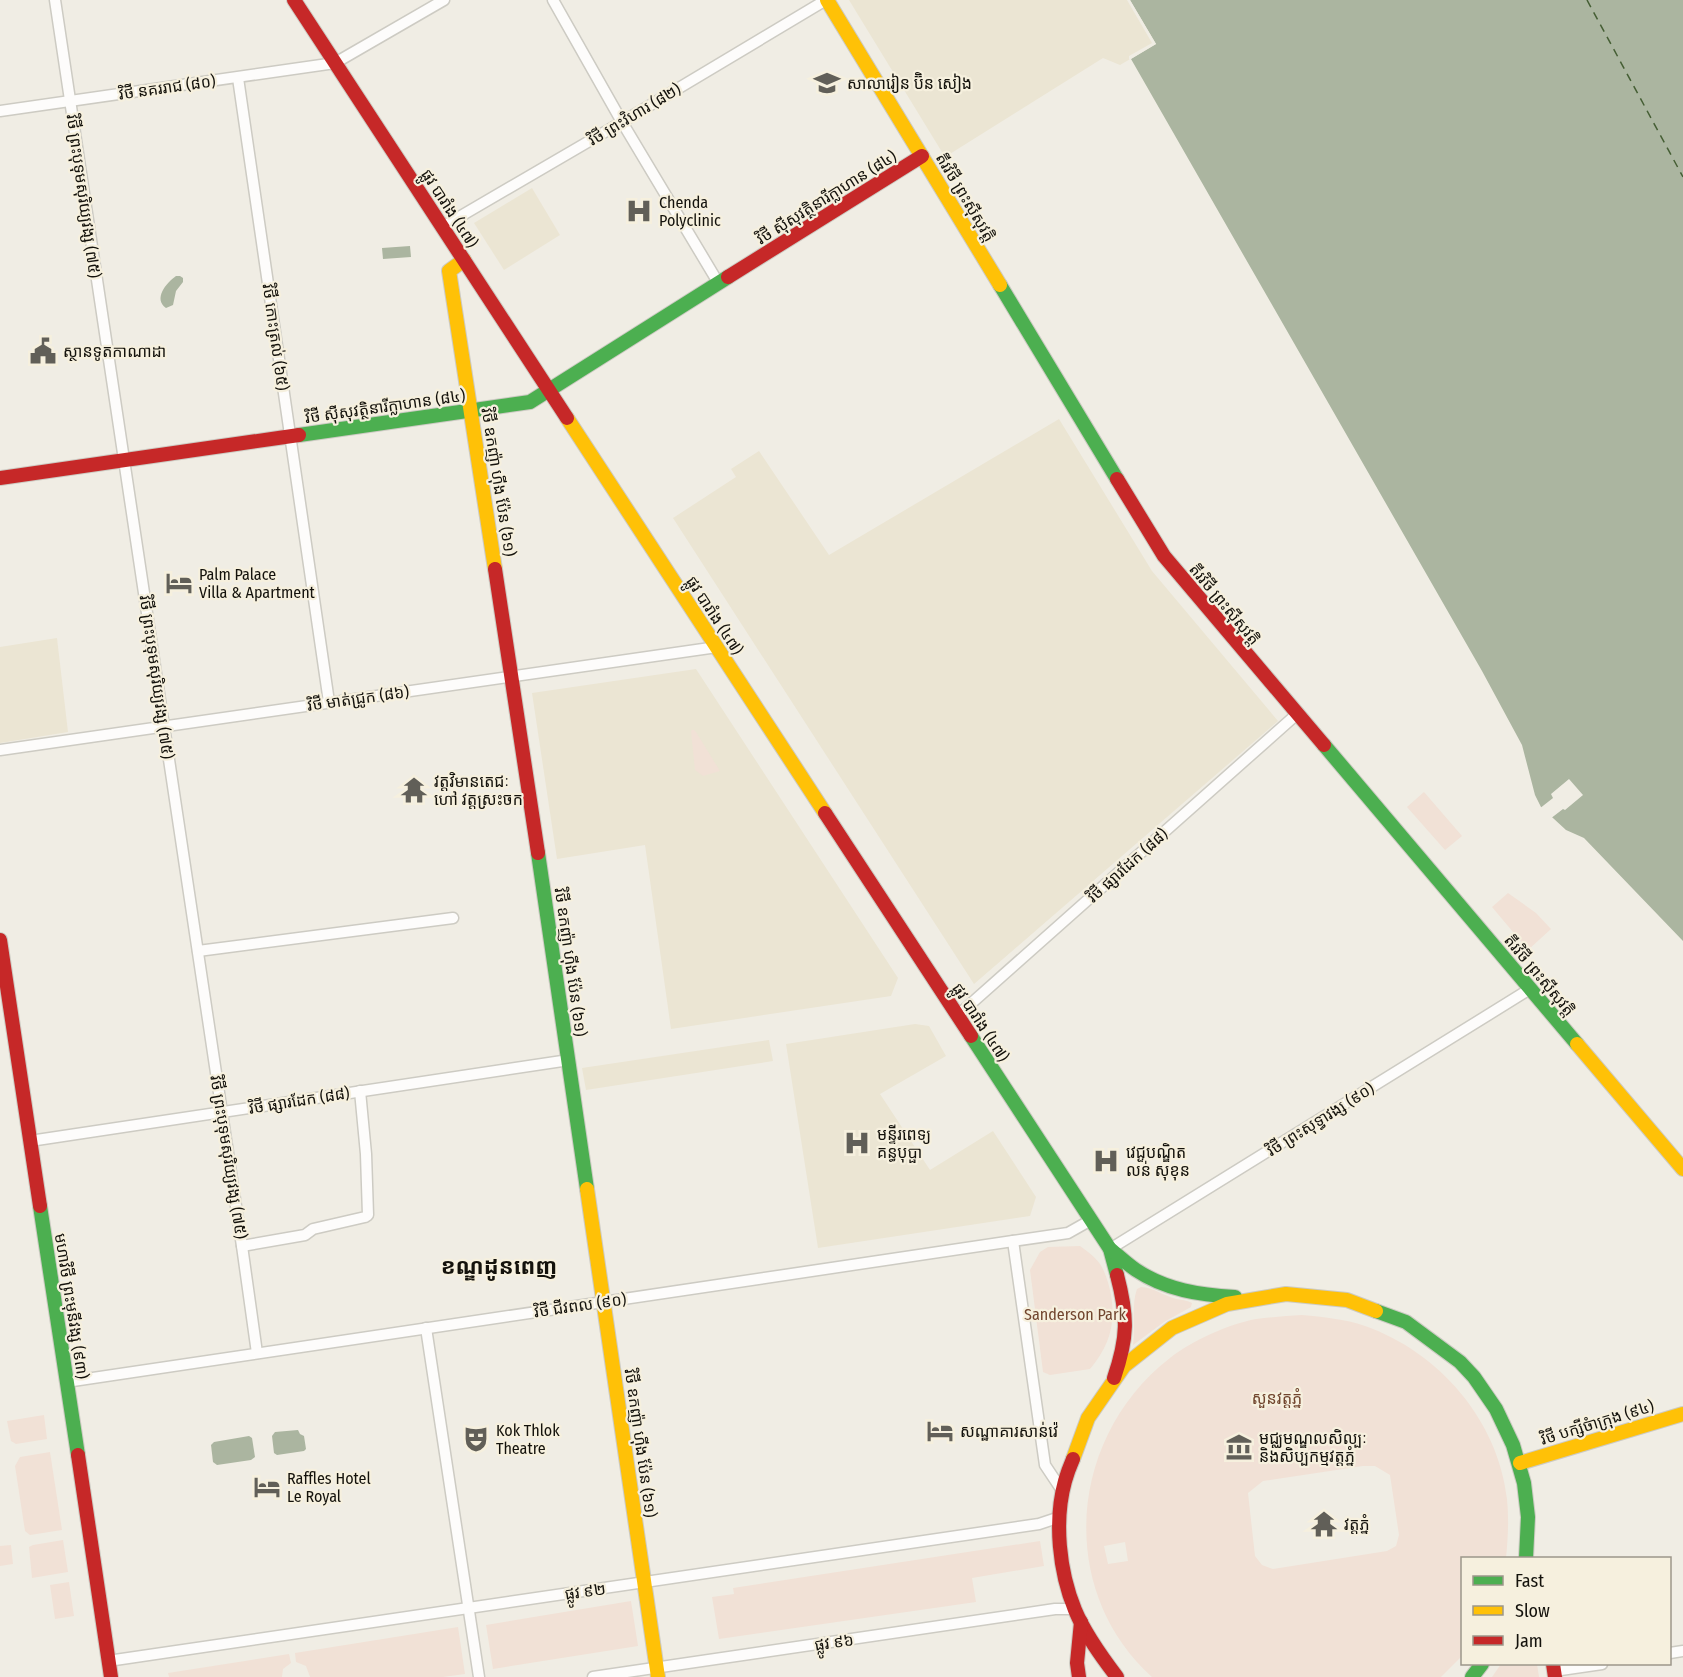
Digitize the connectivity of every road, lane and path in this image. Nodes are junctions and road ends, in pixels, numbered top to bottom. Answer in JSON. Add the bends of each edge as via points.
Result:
{"nodes":[{"id":1,"x":55,"y":0,"type":"edge"},
{"id":2,"x":294,"y":0,"type":"edge"},
{"id":3,"x":444,"y":0,"type":"edge"},
{"id":4,"x":553,"y":0,"type":"edge"},
{"id":5,"x":826,"y":0,"type":"edge"},
{"id":6,"x":334,"y":63,"type":"junction"},
{"id":7,"x":238,"y":78,"type":"junction"},
{"id":8,"x":70,"y":101,"type":"junction"},
{"id":9,"x":0,"y":111,"type":"edge"},
{"id":10,"x":622,"y":122,"type":"junction"},
{"id":11,"x":922,"y":156,"type":"junction"},
{"id":12,"x":442,"y":227,"type":"junction"},
{"id":13,"x":464,"y":260,"type":"junction"},
{"id":14,"x":719,"y":284,"type":"junction"},
{"id":15,"x":549,"y":391,"type":"junction"},
{"id":16,"x":471,"y":410,"type":"junction"},
{"id":17,"x":290,"y":436,"type":"junction"},
{"id":18,"x":125,"y":460,"type":"junction"},
{"id":19,"x":0,"y":478,"type":"edge"},
{"id":20,"x":717,"y":647,"type":"junction"},
{"id":21,"x":512,"y":676,"type":"junction"},
{"id":22,"x":329,"y":702,"type":"junction"},
{"id":23,"x":1296,"y":714,"type":"junction"},
{"id":24,"x":164,"y":726,"type":"junction"},
{"id":25,"x":0,"y":750,"type":"edge"},
{"id":26,"x":453,"y":918,"type":"dead end"},
{"id":27,"x":0,"y":940,"type":"edge"},
{"id":28,"x":198,"y":951,"type":"junction"},
{"id":29,"x":1530,"y":989,"type":"junction"},
{"id":30,"x":957,"y":1016,"type":"junction"},
{"id":31,"x":568,"y":1060,"type":"junction"},
{"id":32,"x":360,"y":1091,"type":"junction"},
{"id":33,"x":222,"y":1112,"type":"junction"},
{"id":34,"x":30,"y":1141,"type":"junction"},
{"id":35,"x":1683,"y":1169,"type":"edge"},
{"id":36,"x":1091,"y":1220,"type":"junction"},
{"id":37,"x":1013,"y":1241,"type":"junction"},
{"id":38,"x":242,"y":1246,"type":"junction"},
{"id":39,"x":1110,"y":1249,"type":"junction"},
{"id":40,"x":1250,"y":1297,"type":"junction"},
{"id":41,"x":604,"y":1302,"type":"junction"},
{"id":42,"x":426,"y":1328,"type":"junction"},
{"id":43,"x":256,"y":1353,"type":"junction"},
{"id":44,"x":1114,"y":1378,"type":"junction"},
{"id":45,"x":66,"y":1382,"type":"junction"},
{"id":46,"x":1683,"y":1414,"type":"edge"},
{"id":47,"x":1520,"y":1462,"type":"junction"},
{"id":48,"x":1063,"y":1492,"type":"junction"},
{"id":49,"x":1060,"y":1517,"type":"junction"},
{"id":50,"x":1526,"y":1557,"type":"edge"},
{"id":51,"x":645,"y":1582,"type":"junction"},
{"id":52,"x":468,"y":1608,"type":"junction"},
{"id":53,"x":1078,"y":1616,"type":"junction"},
{"id":54,"x":108,"y":1661,"type":"junction"},
{"id":55,"x":1481,"y":1665,"type":"edge"},
{"id":56,"x":1594,"y":1665,"type":"edge"},
{"id":57,"x":1554,"y":1670,"type":"edge"},
{"id":58,"x":658,"y":1672,"type":"edge"},
{"id":59,"x":111,"y":1677,"type":"edge"},
{"id":60,"x":478,"y":1677,"type":"edge"},
{"id":61,"x":594,"y":1677,"type":"edge"},
{"id":62,"x":1079,"y":1677,"type":"edge"},
{"id":63,"x":1117,"y":1677,"type":"edge"},
{"id":64,"x":1472,"y":1677,"type":"edge"}],
"edges":[{"from":1,"to":8,"type":"street","name":"វិថី ព្រះបុទុមសុរិយ្យវង្ស (៧៥)"},
{"from":2,"to":6,"type":"main road","name":"ផ្លូវ បារាំង (៤៧)"},
{"from":3,"to":6,"type":"street"},
{"from":4,"to":10,"type":"street"},
{"from":5,"to":10,"type":"street","name":"វិថី ព្រះវិហារ (៨២)"},
{"from":5,"to":11,"type":"main road","name":"តីរវិថី ព្រះស៊ីសុវត្តិ"},
{"from":6,"to":7,"type":"street","name":"វិថី នគររាជ (៨០)"},
{"from":6,"to":12,"type":"main road","name":"ផ្លូវ បារាំង (៤៧)"},
{"from":7,"to":8,"type":"street","name":"វិថី នគររាជ (៨០)"},
{"from":7,"to":17,"type":"street","name":"វិថី កោះត្រល់ (៦៥)"},
{"from":8,"to":9,"type":"street","name":"វិថី នគររាជ (៨០)"},
{"from":8,"to":18,"type":"street","name":"វិថី ព្រះបុទុមសុរិយ្យវង្ស (៧៥)"},
{"from":10,"to":12,"type":"street","name":"វិថី ព្រះវិហារ (៨២)"},
{"from":10,"to":14,"type":"street"},
{"from":11,"to":14,"type":"main road","name":"វិថី ស៊ីសុវត្ថិនារីក្លាហាន (៨៤)"},
{"from":11,"to":23,"type":"main road","name":"តីរវិថី ព្រះស៊ីសុវត្តិ","via":[[1164,556]]},
{"from":12,"to":13,"type":"main road","name":"ផ្លូវ បារាំង (៤៧)"},
{"from":13,"to":15,"type":"main road","name":"ផ្លូវ បារាំង (៤៧)"},
{"from":13,"to":16,"type":"main road","name":"វិថី ឧកញ៉ា ហ៊ីង ប៉ែន (៦១)","via":[[449,271]]},
{"from":14,"to":15,"type":"main road","name":"វិថី ស៊ីសុវត្ថិនារីក្លាហាន (៨៤)"},
{"from":15,"to":16,"type":"main road","name":"វិថី ស៊ីសុវត្ថិនារីក្លាហាន (៨៤)","via":[[530,402]]},
{"from":15,"to":20,"type":"main road","name":"ផ្លូវ បារាំង (៤៧)"},
{"from":16,"to":17,"type":"main road","name":"វិថី ស៊ីសុវត្ថិនារីក្លាហាន (៨៤)"},
{"from":16,"to":21,"type":"main road","name":"វិថី ឧកញ៉ា ហ៊ីង ប៉ែន (៦១)"},
{"from":17,"to":18,"type":"main road","name":"វិថី ស៊ីសុវត្ថិនារីក្លាហាន (៨៤)"},
{"from":17,"to":22,"type":"street","name":"វិថី កោះត្រល់ (៦៥)"},
{"from":18,"to":19,"type":"main road","name":"វិថី ស៊ីសុវត្ថិនារីក្លាហាន (៨៤)"},
{"from":18,"to":24,"type":"street","name":"វិថី ព្រះបុទុមសុរិយ្យវង្ស (៧៥)"},
{"from":20,"to":21,"type":"street","name":"វិថី មាត់ជ្រូក (៨៦)"},
{"from":20,"to":30,"type":"main road","name":"ផ្លូវ បារាំង (៤៧)"},
{"from":21,"to":22,"type":"street","name":"វិថី មាត់ជ្រូក (៨៦)"},
{"from":21,"to":31,"type":"main road","name":"វិថី ឧកញ៉ា ហ៊ីង ប៉ែន (៦១)"},
{"from":22,"to":24,"type":"street","name":"វិថី មាត់ជ្រូក (៨៦)"},
{"from":23,"to":29,"type":"main road","name":"តីរវិថី ព្រះស៊ីសុវត្តិ"},
{"from":23,"to":30,"type":"street","name":"វិថី ផ្សារដែក (៨៨)"},
{"from":24,"to":25,"type":"street","name":"វិថី មាត់ជ្រូក (៨៦)"},
{"from":24,"to":28,"type":"street","name":"វិថី ព្រះបុទុមសុរិយ្យវង្ស (៧៥)"},
{"from":26,"to":28,"type":"street"},
{"from":27,"to":34,"type":"main road","name":"មហាវិថី ព្រះមុនីវង្ស (៩៣)"},
{"from":28,"to":33,"type":"street","name":"វិថី ព្រះបុទុមសុរិយ្យវង្ស (៧៥)"},
{"from":29,"to":35,"type":"main road","name":"តីរវិថី ព្រះស៊ីសុវត្តិ"},
{"from":29,"to":39,"type":"street","name":"វិថី ព្រះសុទ្ធាវង្ស (៩០)"},
{"from":30,"to":36,"type":"main road","name":"ផ្លូវ បារាំង (៤៧)"},
{"from":31,"to":32,"type":"street","name":"វិថី ផ្សារដែក (៨៨)"},
{"from":31,"to":41,"type":"main road","name":"វិថី ឧកញ៉ា ហ៊ីង ប៉ែន (៦១)"},
{"from":32,"to":33,"type":"street","name":"វិថី ផ្សារដែក (៨៨)"},
{"from":32,"to":38,"type":"street","via":[[368,1215],[313,1228],[305,1234]]},
{"from":33,"to":34,"type":"street","name":"វិថី ផ្សារដែក (៨៨)"},
{"from":33,"to":38,"type":"street","name":"វិថី ព្រះបុទុមសុរិយ្យវង្ស (៧៥)"},
{"from":34,"to":45,"type":"main road","name":"មហាវិថី ព្រះមុនីវង្ស (៩៣)"},
{"from":36,"to":37,"type":"street","name":"វិថី ជីវពល (៩០)","via":[[1068,1233]]},
{"from":36,"to":39,"type":"main road","name":"ផ្លូវ បារាំង (៤៧)"},
{"from":37,"to":41,"type":"street","name":"វិថី ជីវពល (៩០)"},
{"from":37,"to":48,"type":"street","via":[[1045,1465]]},
{"from":38,"to":43,"type":"street","name":"វិថី ព្រះបុទុមសុរិយ្យវង្ស (៧៥)"},
{"from":39,"to":40,"type":"main road","name":"ផ្លូវ បារាំង (៤៧)","via":[[1140,1272],[1172,1288],[1208,1296]]},
{"from":39,"to":44,"type":"main road","name":"ផ្លូវ បារាំង (៤៧)","via":[[1123,1297],[1125,1331]]},
{"from":40,"to":44,"type":"main road","via":[[1211,1308],[1175,1326],[1142,1349]]},
{"from":40,"to":47,"type":"main road","via":[[1299,1293],[1349,1299],[1412,1325],[1474,1376],[1501,1417]]},
{"from":41,"to":42,"type":"street","name":"វិថី ជីវពល (៩០)"},
{"from":41,"to":51,"type":"main road","name":"វិថី ឧកញ៉ា ហ៊ីង ប៉ែន (៦១)"},
{"from":42,"to":43,"type":"street","name":"វិថី ជីវពល (៩០)"},
{"from":42,"to":52,"type":"street"},
{"from":43,"to":45,"type":"street","name":"វិថី ជីវពល (៩០)"},
{"from":44,"to":48,"type":"main road","via":[[1094,1405],[1075,1443]]},
{"from":45,"to":54,"type":"main road","name":"មហាវិថី ព្រះមុនីវង្ស (៩៣)"},
{"from":46,"to":47,"type":"main road","name":"វិថី បក្សីចំាក្រុង (៩៤)"},
{"from":47,"to":50,"type":"main road","via":[[1527,1504]]},
{"from":48,"to":49,"type":"main road"},
{"from":49,"to":51,"type":"street","name":"ផ្លូវ ៩២","via":[[1039,1524]]},
{"from":49,"to":53,"type":"main road","via":[[1063,1564]]},
{"from":51,"to":52,"type":"street","name":"ផ្លូវ ៩២"},
{"from":51,"to":58,"type":"main road","name":"វិថី ឧកញ៉ា ហ៊ីង ប៉ែន (៦១)"},
{"from":52,"to":54,"type":"street","name":"ផ្លូវ ៩២"},
{"from":52,"to":60,"type":"street"},
{"from":53,"to":58,"type":"street","name":"ផ្លូវ ៩៦","via":[[1055,1609]]},
{"from":53,"to":62,"type":"main road"},
{"from":53,"to":63,"type":"main road"},
{"from":54,"to":59,"type":"main road","name":"មហាវិថី ព្រះមុនីវង្ស (៩៣)"},
{"from":55,"to":64,"type":"main road"},
{"from":56,"to":57,"type":"street"},
{"from":58,"to":61,"type":"street","name":"ផ្លូវ ៩៦"}]}
